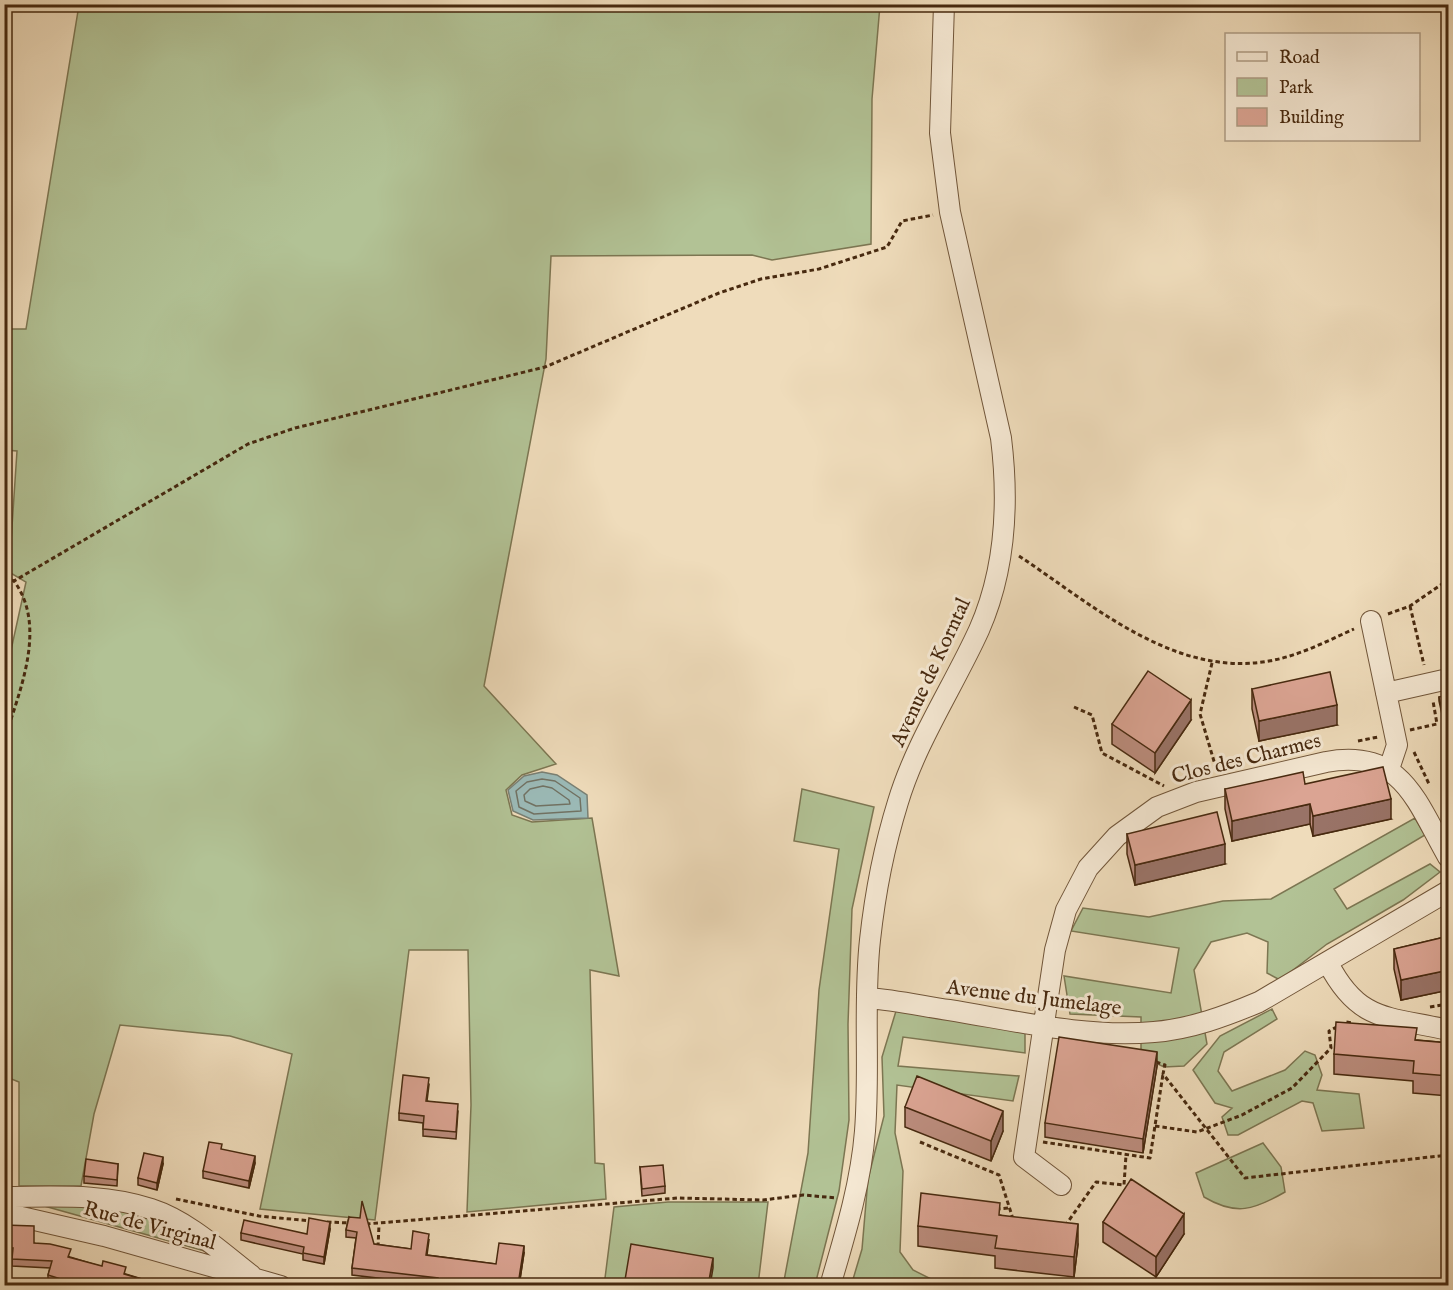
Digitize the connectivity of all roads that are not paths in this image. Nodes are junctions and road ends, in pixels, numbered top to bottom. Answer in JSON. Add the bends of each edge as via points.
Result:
{"nodes":[{"id":1,"x":944,"y":4,"type":"edge"},
{"id":2,"x":1371,"y":621,"type":"road end"},
{"id":3,"x":1449,"y":680,"type":"edge"},
{"id":4,"x":1439,"y":690,"type":"edge"},
{"id":5,"x":1386,"y":693,"type":"junction"},
{"id":6,"x":1389,"y":769,"type":"junction"},
{"id":7,"x":1449,"y":857,"type":"edge"},
{"id":8,"x":1449,"y":891,"type":"edge"},
{"id":9,"x":1328,"y":963,"type":"junction"},
{"id":10,"x":868,"y":998,"type":"junction"},
{"id":11,"x":1043,"y":1026,"type":"junction"},
{"id":12,"x":1449,"y":1030,"type":"edge"},
{"id":13,"x":1061,"y":1185,"type":"dead end"},
{"id":14,"x":4,"y":1197,"type":"edge"},
{"id":15,"x":4,"y":1213,"type":"edge"},
{"id":16,"x":258,"y":1280,"type":"junction"},
{"id":17,"x":281,"y":1286,"type":"edge"},
{"id":18,"x":830,"y":1286,"type":"edge"}],
"edges":[{"from":1,"to":10,"type":"street","name":"Avenue de Korntal","via":[[940,133],[950,212],[1001,438],[1006,483],[1002,545],[997,577],[980,628],[898,801],[877,889]]},
{"from":2,"to":5,"type":"street"},
{"from":3,"to":4,"type":"street"},
{"from":4,"to":5,"type":"street"},
{"from":5,"to":6,"type":"street","via":[[1397,746]]},
{"from":6,"to":7,"type":"street","name":"Clos des Charmes","via":[[1407,786]]},
{"from":6,"to":11,"type":"street","name":"Clos des Charmes","via":[[1366,759],[1346,759],[1196,792],[1157,807],[1117,836],[1088,868],[1066,910],[1055,950]]},
{"from":8,"to":9,"type":"street","name":"Avenue du Jumelage"},
{"from":9,"to":11,"type":"street","name":"Avenue du Jumelage","via":[[1259,1002],[1189,1026],[1116,1034]]},
{"from":9,"to":12,"type":"street","via":[[1338,983],[1364,1009]]},
{"from":10,"to":11,"type":"street","name":"Avenue du Jumelage"},
{"from":10,"to":18,"type":"street","name":"Avenue de Korntal","via":[[865,1132],[854,1200]]},
{"from":11,"to":13,"type":"street","name":"Clos des Charmes","via":[[1024,1157]]},
{"from":14,"to":16,"type":"street","via":[[107,1198],[151,1209],[204,1239]]},
{"from":15,"to":16,"type":"street","name":"Rue de Virginal","via":[[104,1236]]},
{"from":16,"to":17,"type":"street","name":"Rue de Virginal"}]}
